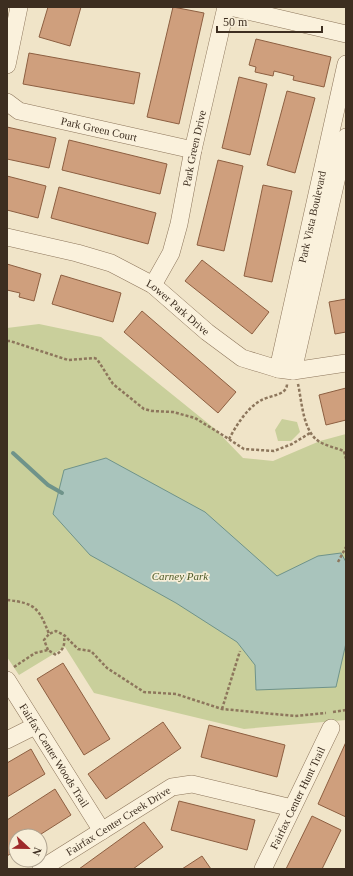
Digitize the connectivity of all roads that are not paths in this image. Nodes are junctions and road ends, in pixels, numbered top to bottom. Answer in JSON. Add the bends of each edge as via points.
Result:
{"nodes":[{"id":1,"x":19,"y":7,"type":"edge"},
{"id":2,"x":226,"y":7,"type":"edge"},
{"id":3,"x":230,"y":7,"type":"edge"},
{"id":4,"x":346,"y":34,"type":"edge"},
{"id":5,"x":346,"y":64,"type":"edge"},
{"id":6,"x":7,"y":65,"type":"edge"},
{"id":7,"x":7,"y":102,"type":"edge"},
{"id":8,"x":346,"y":137,"type":"edge"},
{"id":9,"x":193,"y":150,"type":"junction"},
{"id":10,"x":336,"y":169,"type":"edge"},
{"id":11,"x":7,"y":237,"type":"edge"},
{"id":12,"x":152,"y":285,"type":"junction"},
{"id":13,"x":346,"y":363,"type":"edge"},
{"id":14,"x":290,"y":374,"type":"junction"},
{"id":15,"x":10,"y":674,"type":"edge"},
{"id":16,"x":36,"y":726,"type":"junction"},
{"id":17,"x":331,"y":728,"type":"dead end"},
{"id":18,"x":7,"y":740,"type":"edge"},
{"id":19,"x":292,"y":808,"type":"junction"},
{"id":20,"x":102,"y":831,"type":"junction"},
{"id":21,"x":41,"y":869,"type":"edge"},
{"id":22,"x":263,"y":869,"type":"edge"}],
"edges":[{"from":1,"to":6,"type":"street"},
{"from":2,"to":9,"type":"street","name":"Park Green Drive"},
{"from":3,"to":4,"type":"street"},
{"from":5,"to":10,"type":"street","name":"Park Vista Boulevard"},
{"from":7,"to":9,"type":"street","name":"Park Green Court","via":[[19,111]]},
{"from":8,"to":10,"type":"street","name":"Park Vista Boulevard"},
{"from":9,"to":12,"type":"street","name":"Park Green Drive","via":[[171,253]]},
{"from":10,"to":14,"type":"street","name":"Park Vista Boulevard"},
{"from":11,"to":12,"type":"street","name":"Lower Park Drive","via":[[111,263]]},
{"from":12,"to":14,"type":"street","name":"Lower Park Drive","via":[[242,358]]},
{"from":13,"to":14,"type":"street","name":"Lower Park Drive"},
{"from":15,"to":16,"type":"street","name":"Fairfax Center Woods Trail"},
{"from":16,"to":18,"type":"street"},
{"from":16,"to":20,"type":"street","name":"Fairfax Center Woods Trail"},
{"from":17,"to":19,"type":"street","name":"Fairfax Center Hunt Trail"},
{"from":19,"to":20,"type":"street","name":"Fairfax Center Creek Drive","via":[[192,784],[172,787]]},
{"from":19,"to":22,"type":"street","name":"Fairfax Center Hunt Trail"},
{"from":20,"to":21,"type":"street","name":"Fairfax Center Creek Drive"}]}
